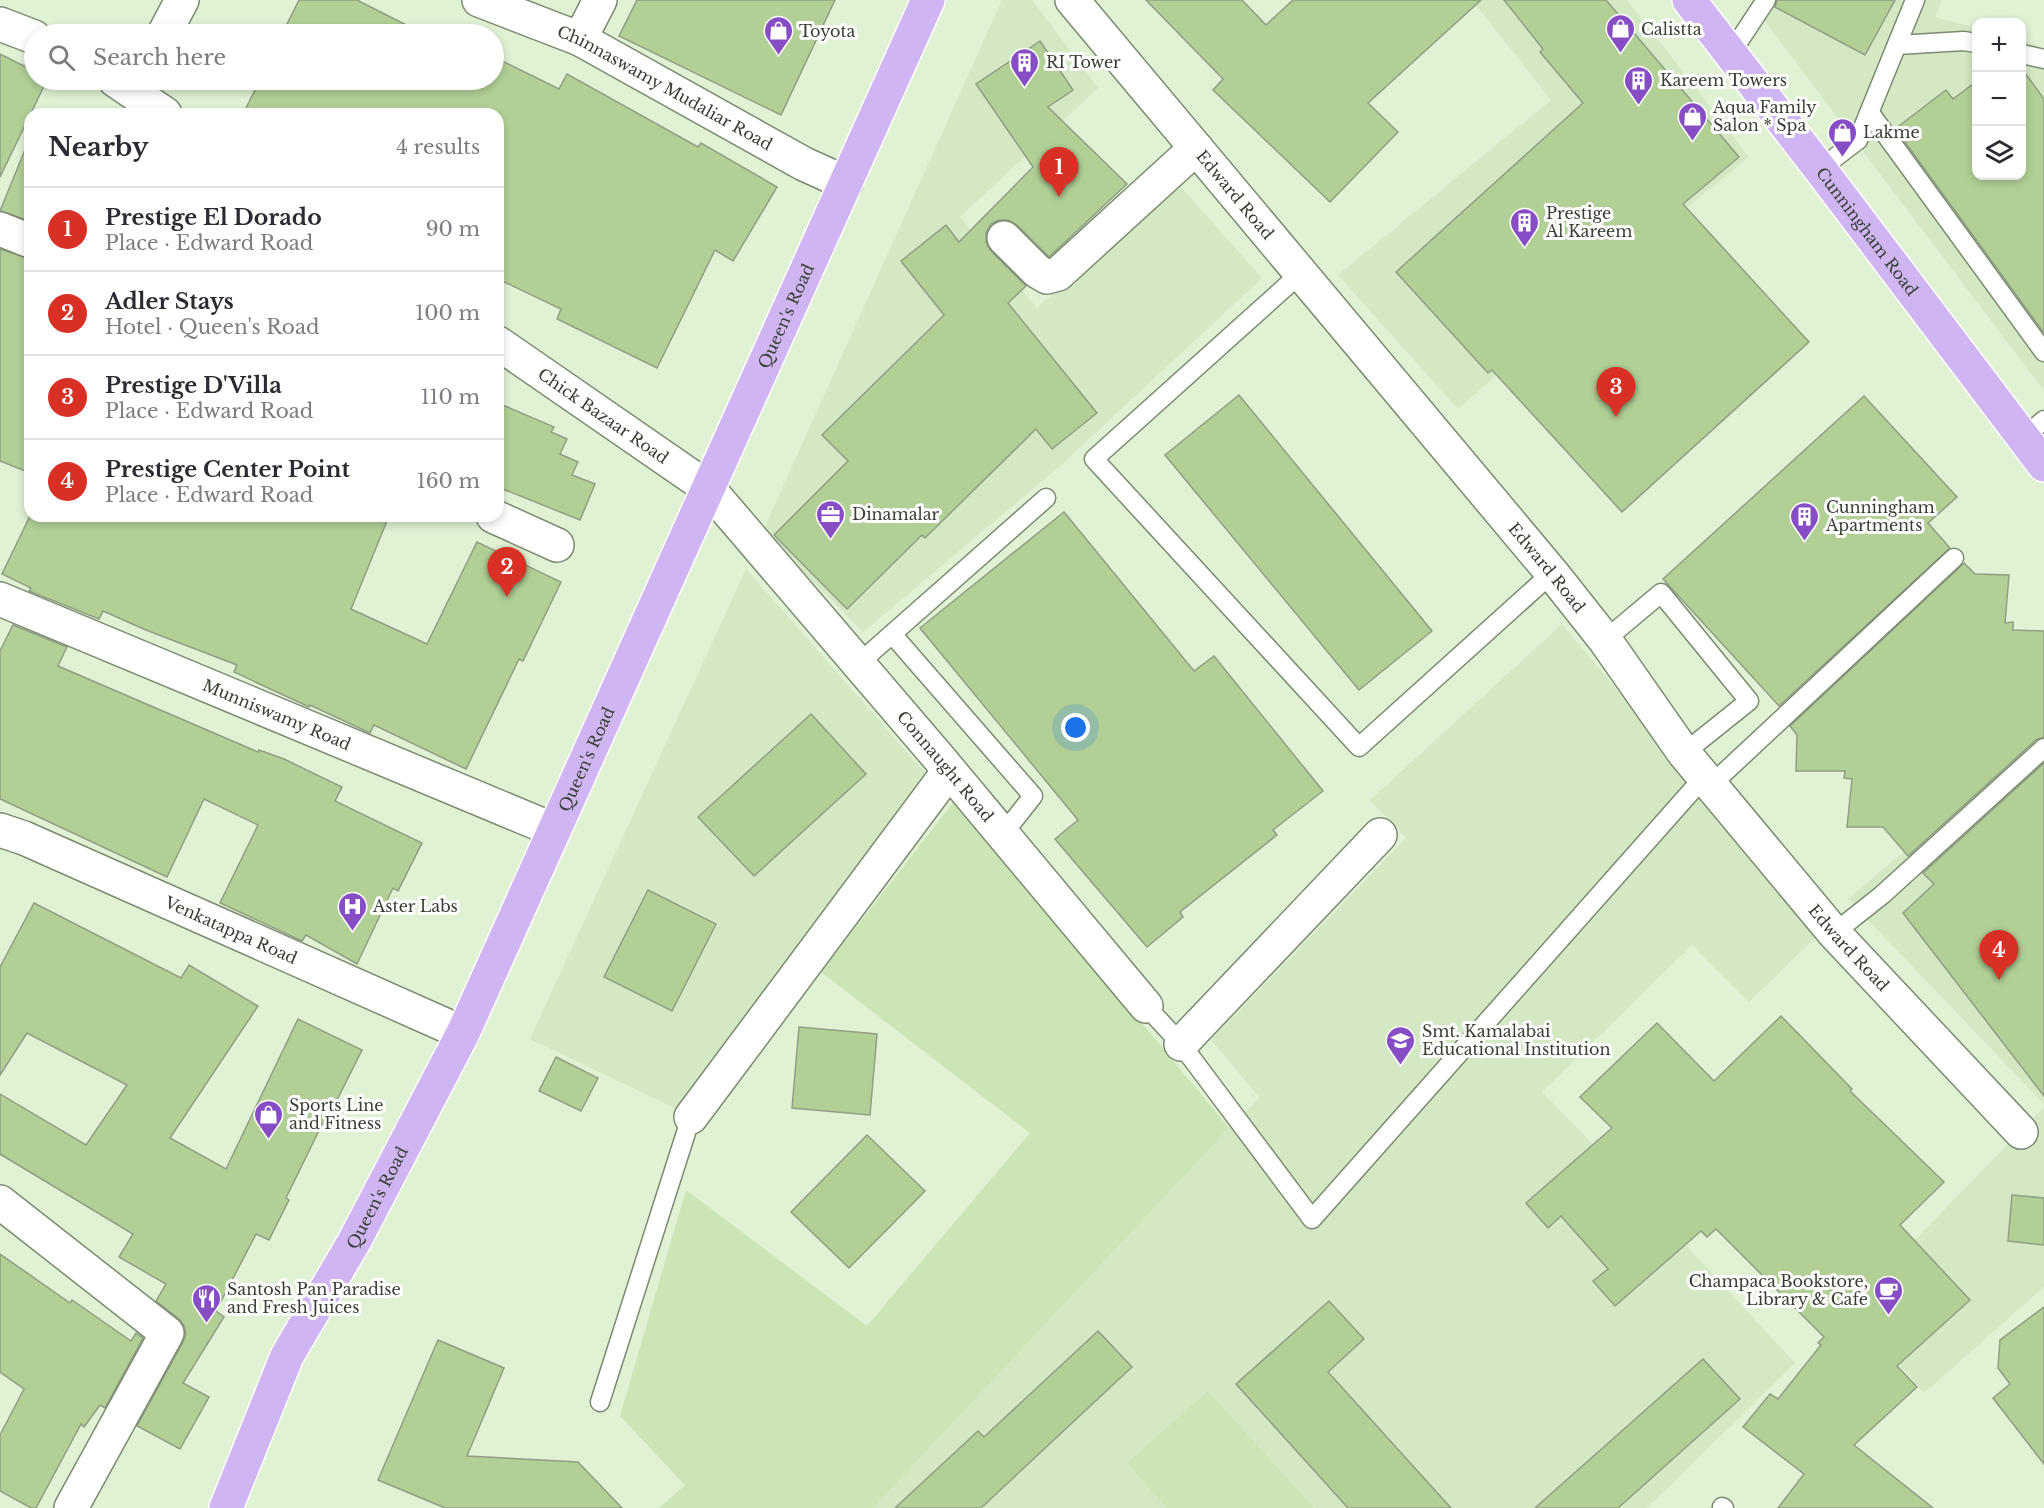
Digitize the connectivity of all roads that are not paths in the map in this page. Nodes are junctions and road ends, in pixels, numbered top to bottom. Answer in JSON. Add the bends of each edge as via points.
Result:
{"nodes":[{"id":1,"x":182,"y":0,"type":"edge"},
{"id":2,"x":479,"y":0,"type":"edge"},
{"id":3,"x":600,"y":0,"type":"edge"},
{"id":4,"x":928,"y":0,"type":"edge"},
{"id":5,"x":1072,"y":0,"type":"edge"},
{"id":6,"x":1689,"y":0,"type":"edge"},
{"id":7,"x":1766,"y":0,"type":"edge"},
{"id":8,"x":1915,"y":0,"type":"edge"},
{"id":9,"x":0,"y":24,"type":"edge"},
{"id":10,"x":169,"y":24,"type":"edge"},
{"id":11,"x":24,"y":33,"type":"edge"},
{"id":12,"x":580,"y":39,"type":"junction"},
{"id":13,"x":1972,"y":42,"type":"edge"},
{"id":14,"x":1897,"y":45,"type":"junction"},
{"id":15,"x":1731,"y":53,"type":"junction"},
{"id":16,"x":2026,"y":55,"type":"edge"},
{"id":17,"x":2044,"y":59,"type":"edge"},
{"id":18,"x":129,"y":91,"type":"edge"},
{"id":19,"x":156,"y":108,"type":"edge"},
{"id":20,"x":1870,"y":113,"type":"junction"},
{"id":21,"x":1196,"y":148,"type":"junction"},
{"id":22,"x":1820,"y":169,"type":"junction"},
{"id":23,"x":846,"y":183,"type":"junction"},
{"id":24,"x":0,"y":229,"type":"edge"},
{"id":25,"x":1004,"y":238,"type":"dead end"},
{"id":26,"x":24,"y":239,"type":"edge"},
{"id":27,"x":1301,"y":273,"type":"junction"},
{"id":28,"x":504,"y":347,"type":"edge"},
{"id":29,"x":2044,"y":352,"type":"edge"},
{"id":30,"x":2033,"y":429,"type":"edge"},
{"id":31,"x":2044,"y":465,"type":"edge"},
{"id":32,"x":708,"y":488,"type":"junction"},
{"id":33,"x":1046,"y":498,"type":"dead end"},
{"id":34,"x":504,"y":521,"type":"edge"},
{"id":35,"x":557,"y":545,"type":"dead end"},
{"id":36,"x":1953,"y":558,"type":"dead end"},
{"id":37,"x":1552,"y":573,"type":"junction"},
{"id":38,"x":0,"y":599,"type":"edge"},
{"id":39,"x":892,"y":634,"type":"junction"},
{"id":40,"x":1605,"y":640,"type":"junction"},
{"id":41,"x":858,"y":664,"type":"junction"},
{"id":42,"x":2044,"y":748,"type":"edge"},
{"id":43,"x":949,"y":771,"type":"junction"},
{"id":44,"x":1700,"y":772,"type":"junction"},
{"id":45,"x":0,"y":830,"type":"edge"},
{"id":46,"x":554,"y":830,"type":"junction"},
{"id":47,"x":1003,"y":834,"type":"junction"},
{"id":48,"x":1380,"y":835,"type":"dead end"},
{"id":49,"x":1834,"y":933,"type":"junction"},
{"id":50,"x":1146,"y":1006,"type":"joint"},
{"id":51,"x":463,"y":1032,"type":"junction"},
{"id":52,"x":1181,"y":1044,"type":"junction"},
{"id":53,"x":692,"y":1116,"type":"joint"},
{"id":54,"x":2021,"y":1132,"type":"dead end"},
{"id":55,"x":0,"y":1202,"type":"edge"},
{"id":56,"x":600,"y":1402,"type":"dead end"},
{"id":57,"x":71,"y":1508,"type":"edge"},
{"id":58,"x":226,"y":1508,"type":"edge"}],
"edges":[{"from":1,"to":10,"type":"street"},
{"from":2,"to":12,"type":"street","name":"Chinnaswamy Mudaliar Road"},
{"from":3,"to":12,"type":"street"},
{"from":4,"to":23,"type":"main road","name":"Queen's Road"},
{"from":5,"to":21,"type":"street","name":"Edward Road"},
{"from":6,"to":15,"type":"main road","name":"Cunningham Road"},
{"from":7,"to":15,"type":"lane"},
{"from":8,"to":14,"type":"lane"},
{"from":9,"to":11,"type":"street"},
{"from":12,"to":23,"type":"street","name":"Chinnaswamy Mudaliar Road","via":[[804,164]]},
{"from":13,"to":14,"type":"lane"},
{"from":14,"to":20,"type":"lane"},
{"from":15,"to":22,"type":"main road","name":"Cunningham Road"},
{"from":16,"to":17,"type":"lane"},
{"from":18,"to":19,"type":"street"},
{"from":20,"to":22,"type":"lane","via":[[1858,140]]},
{"from":20,"to":29,"type":"lane"},
{"from":21,"to":25,"type":"street","via":[[1058,274],[1047,277],[1036,271]]},
{"from":21,"to":27,"type":"street","name":"Edward Road"},
{"from":22,"to":30,"type":"main road","name":"Cunningham Road"},
{"from":23,"to":32,"type":"main road","name":"Queen's Road"},
{"from":24,"to":26,"type":"street"},
{"from":27,"to":37,"type":"street","name":"Edward Road"},
{"from":27,"to":37,"type":"lane","via":[[1094,459],[1359,747]]},
{"from":28,"to":32,"type":"street","name":"Chick Bazaar Road"},
{"from":30,"to":31,"type":"main road","name":"Cunningham Road"},
{"from":32,"to":41,"type":"street","name":"Connaught Road"},
{"from":32,"to":46,"type":"main road","name":"Queen's Road"},
{"from":33,"to":39,"type":"lane"},
{"from":34,"to":35,"type":"street"},
{"from":36,"to":44,"type":"lane"},
{"from":37,"to":40,"type":"street","name":"Edward Road"},
{"from":38,"to":46,"type":"street","name":"Munniswamy Road"},
{"from":39,"to":41,"type":"lane"},
{"from":39,"to":47,"type":"lane","via":[[1033,796]]},
{"from":40,"to":44,"type":"street","name":"Edward Road"},
{"from":40,"to":44,"type":"lane","via":[[1661,593],[1749,701]]},
{"from":41,"to":43,"type":"street","name":"Connaught Road"},
{"from":42,"to":49,"type":"lane","via":[[1882,895]]},
{"from":43,"to":47,"type":"street","name":"Connaught Road"},
{"from":43,"to":53,"type":"street"},
{"from":44,"to":49,"type":"street","name":"Edward Road"},
{"from":44,"to":52,"type":"lane","name":"Connaught Road","via":[[1312,1219]]},
{"from":45,"to":51,"type":"street","name":"Venkatappa Road"},
{"from":46,"to":51,"type":"main road","name":"Queen's Road"},
{"from":47,"to":50,"type":"street","name":"Connaught Road"},
{"from":48,"to":52,"type":"street"},
{"from":49,"to":54,"type":"street","name":"Edward Road"},
{"from":50,"to":52,"type":"lane","name":"Connaught Road"},
{"from":51,"to":58,"type":"main road","name":"Queen's Road","via":[[355,1240],[287,1356]]},
{"from":53,"to":56,"type":"lane"},
{"from":55,"to":57,"type":"street","via":[[167,1333]]}]}
